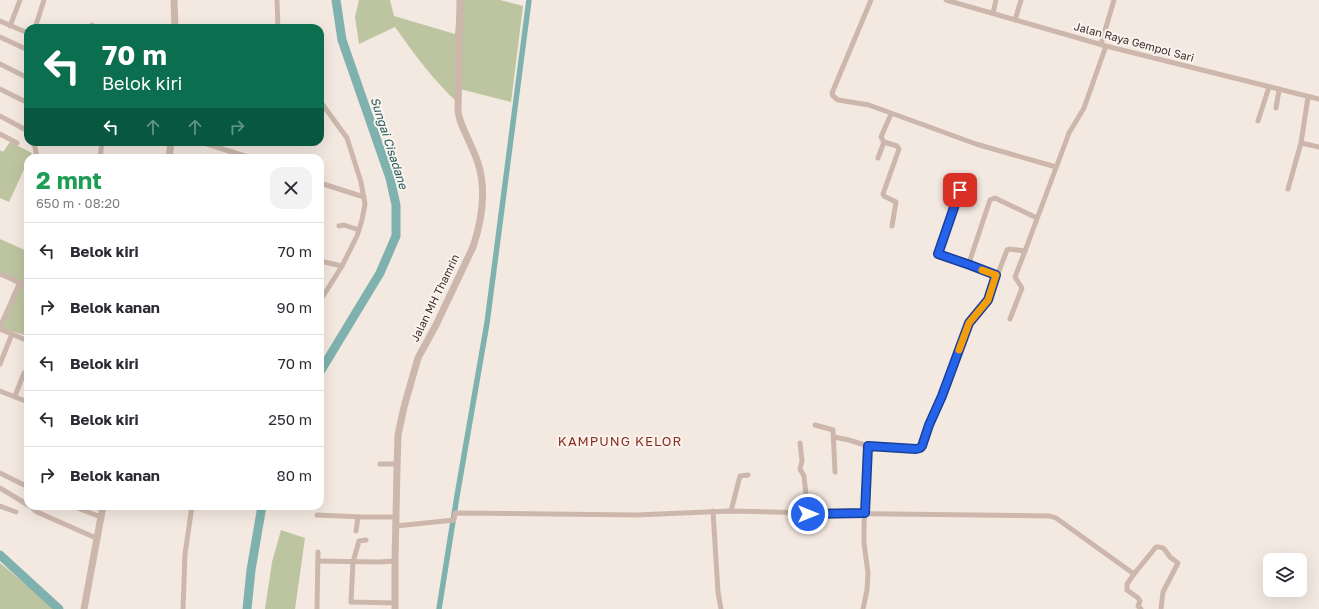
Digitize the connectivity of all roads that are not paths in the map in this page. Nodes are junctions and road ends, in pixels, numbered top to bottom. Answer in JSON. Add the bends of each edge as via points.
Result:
{"nodes":[{"id":1,"x":20,"y":0,"type":"edge"},
{"id":2,"x":44,"y":0,"type":"edge"},
{"id":3,"x":174,"y":0,"type":"edge"},
{"id":4,"x":277,"y":0,"type":"edge"},
{"id":5,"x":460,"y":0,"type":"edge"},
{"id":6,"x":871,"y":0,"type":"edge"},
{"id":7,"x":946,"y":0,"type":"edge"},
{"id":8,"x":996,"y":0,"type":"edge"},
{"id":9,"x":1021,"y":0,"type":"edge"},
{"id":10,"x":1114,"y":0,"type":"edge"},
{"id":11,"x":958,"y":2,"type":"edge"},
{"id":12,"x":993,"y":13,"type":"junction"},
{"id":13,"x":1015,"y":20,"type":"junction"},
{"id":14,"x":0,"y":21,"type":"edge"},
{"id":15,"x":36,"y":24,"type":"edge"},
{"id":16,"x":175,"y":24,"type":"edge"},
{"id":17,"x":278,"y":24,"type":"edge"},
{"id":18,"x":10,"y":26,"type":"junction"},
{"id":19,"x":24,"y":31,"type":"edge"},
{"id":20,"x":0,"y":37,"type":"edge"},
{"id":21,"x":1103,"y":45,"type":"junction"},
{"id":22,"x":24,"y":48,"type":"edge"},
{"id":23,"x":0,"y":64,"type":"edge"},
{"id":24,"x":24,"y":76,"type":"edge"},
{"id":25,"x":1269,"y":87,"type":"junction"},
{"id":26,"x":0,"y":89,"type":"edge"},
{"id":27,"x":1279,"y":90,"type":"junction"},
{"id":28,"x":1308,"y":97,"type":"junction"},
{"id":29,"x":1319,"y":99,"type":"edge"},
{"id":30,"x":24,"y":101,"type":"edge"},
{"id":31,"x":324,"y":106,"type":"edge"},
{"id":32,"x":1276,"y":108,"type":"dead end"},
{"id":33,"x":891,"y":114,"type":"junction"},
{"id":34,"x":0,"y":116,"type":"edge"},
{"id":35,"x":1258,"y":121,"type":"dead end"},
{"id":36,"x":24,"y":129,"type":"edge"},
{"id":37,"x":0,"y":134,"type":"edge"},
{"id":38,"x":884,"y":142,"type":"junction"},
{"id":39,"x":17,"y":143,"type":"dead end"},
{"id":40,"x":1301,"y":143,"type":"junction"},
{"id":41,"x":214,"y":146,"type":"edge"},
{"id":42,"x":1319,"y":147,"type":"edge"},
{"id":43,"x":238,"y":154,"type":"edge"},
{"id":44,"x":878,"y":158,"type":"dead end"},
{"id":45,"x":1056,"y":167,"type":"junction"},
{"id":46,"x":964,"y":177,"type":"dead end"},
{"id":47,"x":324,"y":184,"type":"edge"},
{"id":48,"x":1288,"y":189,"type":"dead end"},
{"id":49,"x":364,"y":197,"type":"junction"},
{"id":50,"x":1037,"y":218,"type":"junction"},
{"id":51,"x":339,"y":226,"type":"dead end"},
{"id":52,"x":892,"y":226,"type":"dead end"},
{"id":53,"x":359,"y":230,"type":"junction"},
{"id":54,"x":1025,"y":251,"type":"junction"},
{"id":55,"x":324,"y":262,"type":"edge"},
{"id":56,"x":970,"y":265,"type":"junction"},
{"id":57,"x":342,"y":266,"type":"junction"},
{"id":58,"x":0,"y":274,"type":"edge"},
{"id":59,"x":996,"y":275,"type":"junction"},
{"id":60,"x":20,"y":282,"type":"junction"},
{"id":61,"x":24,"y":286,"type":"edge"},
{"id":62,"x":324,"y":295,"type":"edge"},
{"id":63,"x":2,"y":316,"type":"edge"},
{"id":64,"x":1010,"y":319,"type":"dead end"},
{"id":65,"x":0,"y":329,"type":"edge"},
{"id":66,"x":12,"y":334,"type":"junction"},
{"id":67,"x":24,"y":339,"type":"edge"},
{"id":68,"x":0,"y":364,"type":"edge"},
{"id":69,"x":24,"y":373,"type":"dead end"},
{"id":70,"x":0,"y":390,"type":"edge"},
{"id":71,"x":15,"y":396,"type":"junction"},
{"id":72,"x":24,"y":400,"type":"edge"},
{"id":73,"x":815,"y":425,"type":"dead end"},
{"id":74,"x":834,"y":437,"type":"junction"},
{"id":75,"x":800,"y":443,"type":"dead end"},
{"id":76,"x":868,"y":446,"type":"junction"},
{"id":77,"x":380,"y":464,"type":"dead end"},
{"id":78,"x":397,"y":464,"type":"junction"},
{"id":79,"x":835,"y":472,"type":"dead end"},
{"id":80,"x":0,"y":473,"type":"edge"},
{"id":81,"x":748,"y":475,"type":"dead end"},
{"id":82,"x":24,"y":485,"type":"edge"},
{"id":83,"x":0,"y":488,"type":"edge"},
{"id":84,"x":24,"y":502,"type":"edge"},
{"id":85,"x":0,"y":506,"type":"edge"},
{"id":86,"x":35,"y":510,"type":"edge"},
{"id":87,"x":83,"y":510,"type":"edge"},
{"id":88,"x":102,"y":510,"type":"edge"},
{"id":89,"x":191,"y":510,"type":"edge"},
{"id":90,"x":731,"y":511,"type":"junction"},
{"id":91,"x":16,"y":512,"type":"dead end"},
{"id":92,"x":713,"y":512,"type":"junction"},
{"id":93,"x":865,"y":513,"type":"junction"},
{"id":94,"x":808,"y":514,"type":"junction"},
{"id":95,"x":317,"y":515,"type":"dead end"},
{"id":96,"x":101,"y":517,"type":"junction"},
{"id":97,"x":358,"y":517,"type":"junction"},
{"id":98,"x":396,"y":517,"type":"junction"},
{"id":99,"x":396,"y":526,"type":"junction"},
{"id":100,"x":356,"y":531,"type":"dead end"},
{"id":101,"x":96,"y":538,"type":"junction"},
{"id":102,"x":366,"y":540,"type":"dead end"},
{"id":103,"x":318,"y":552,"type":"dead end"},
{"id":104,"x":318,"y":561,"type":"junction"},
{"id":105,"x":395,"y":561,"type":"junction"},
{"id":106,"x":353,"y":562,"type":"junction"},
{"id":107,"x":1134,"y":574,"type":"junction"},
{"id":108,"x":395,"y":606,"type":"edge"},
{"id":109,"x":84,"y":609,"type":"edge"},
{"id":110,"x":183,"y":609,"type":"edge"},
{"id":111,"x":317,"y":609,"type":"edge"},
{"id":112,"x":721,"y":609,"type":"edge"},
{"id":113,"x":863,"y":609,"type":"edge"},
{"id":114,"x":1141,"y":609,"type":"edge"},
{"id":115,"x":1160,"y":609,"type":"edge"}],
"edges":[{"from":1,"to":18,"type":"street"},
{"from":2,"to":15,"type":"street"},
{"from":3,"to":16,"type":"street"},
{"from":4,"to":17,"type":"street"},
{"from":5,"to":78,"type":"street","name":"Jalan MH Thamrin","via":[[458,112],[478,162],[483,203],[472,247],[418,358],[398,435]]},
{"from":6,"to":33,"type":"street","via":[[832,95],[838,100],[858,102]]},
{"from":7,"to":11,"type":"street","name":"Jalan Raya Gempol Sari"},
{"from":8,"to":12,"type":"street"},
{"from":9,"to":13,"type":"street"},
{"from":10,"to":21,"type":"street"},
{"from":11,"to":12,"type":"street","name":"Jalan Raya Gempol Sari"},
{"from":12,"to":13,"type":"street","name":"Jalan Raya Gempol Sari"},
{"from":13,"to":21,"type":"street","name":"Jalan Raya Gempol Sari"},
{"from":14,"to":18,"type":"street"},
{"from":18,"to":19,"type":"street"},
{"from":20,"to":22,"type":"street"},
{"from":21,"to":25,"type":"street","name":"Jalan Raya Gempol Sari"},
{"from":21,"to":45,"type":"street","via":[[1084,108],[1070,132]]},
{"from":23,"to":24,"type":"street"},
{"from":25,"to":27,"type":"street","name":"Jalan Raya Gempol Sari"},
{"from":25,"to":35,"type":"street"},
{"from":26,"to":30,"type":"street"},
{"from":27,"to":28,"type":"street","name":"Jalan Raya Gempol Sari"},
{"from":27,"to":32,"type":"street"},
{"from":28,"to":29,"type":"street","name":"Jalan Raya Gempol Sari"},
{"from":28,"to":40,"type":"street"},
{"from":31,"to":49,"type":"street","via":[[347,138]]},
{"from":33,"to":38,"type":"street","via":[[881,137]]},
{"from":33,"to":45,"type":"street","via":[[976,144]]},
{"from":34,"to":36,"type":"street"},
{"from":37,"to":39,"type":"street"},
{"from":38,"to":44,"type":"street"},
{"from":38,"to":52,"type":"street","via":[[899,149],[884,194],[896,202]]},
{"from":40,"to":42,"type":"street"},
{"from":40,"to":48,"type":"street"},
{"from":41,"to":43,"type":"street"},
{"from":45,"to":50,"type":"street"},
{"from":46,"to":56,"type":"street","via":[[938,254]]},
{"from":47,"to":49,"type":"street"},
{"from":49,"to":53,"type":"street","via":[[364,211]]},
{"from":50,"to":54,"type":"street"},
{"from":50,"to":56,"type":"street","via":[[992,198]]},
{"from":51,"to":53,"type":"street"},
{"from":53,"to":57,"type":"street"},
{"from":54,"to":59,"type":"street","via":[[1007,250]]},
{"from":54,"to":64,"type":"street","via":[[1015,277],[1022,288]]},
{"from":55,"to":57,"type":"street"},
{"from":56,"to":59,"type":"street"},
{"from":57,"to":62,"type":"street"},
{"from":58,"to":60,"type":"street"},
{"from":59,"to":76,"type":"street","via":[[988,300],[969,323],[922,446]]},
{"from":60,"to":61,"type":"street"},
{"from":60,"to":63,"type":"street"},
{"from":63,"to":65,"type":"street"},
{"from":65,"to":66,"type":"street"},
{"from":66,"to":67,"type":"street"},
{"from":66,"to":68,"type":"street"},
{"from":69,"to":71,"type":"street"},
{"from":70,"to":71,"type":"street"},
{"from":71,"to":72,"type":"street"},
{"from":73,"to":74,"type":"street","via":[[832,429]]},
{"from":74,"to":76,"type":"street"},
{"from":74,"to":79,"type":"street"},
{"from":75,"to":94,"type":"street","via":[[800,469],[804,476]]},
{"from":76,"to":93,"type":"street"},
{"from":77,"to":78,"type":"street"},
{"from":78,"to":98,"type":"street","name":"Jalan MH Thamrin"},
{"from":80,"to":82,"type":"street"},
{"from":81,"to":90,"type":"street","via":[[740,476]]},
{"from":83,"to":84,"type":"street"},
{"from":85,"to":91,"type":"street"},
{"from":86,"to":101,"type":"street"},
{"from":87,"to":96,"type":"street"},
{"from":88,"to":96,"type":"street"},
{"from":89,"to":110,"type":"street","via":[[184,554]]},
{"from":90,"to":92,"type":"street"},
{"from":90,"to":94,"type":"street"},
{"from":92,"to":99,"type":"street","via":[[636,515],[455,513],[454,520]]},
{"from":92,"to":112,"type":"street"},
{"from":93,"to":94,"type":"street"},
{"from":93,"to":107,"type":"street","via":[[1050,516]]},
{"from":93,"to":113,"type":"street","via":[[864,543],[868,573]]},
{"from":95,"to":97,"type":"street"},
{"from":96,"to":101,"type":"street"},
{"from":97,"to":98,"type":"street"},
{"from":97,"to":100,"type":"street"},
{"from":98,"to":99,"type":"street","name":"Jalan MH Thamrin"},
{"from":99,"to":105,"type":"street","name":"Jalan MH Thamrin"},
{"from":101,"to":109,"type":"street"},
{"from":102,"to":106,"type":"street","via":[[359,541]]},
{"from":103,"to":104,"type":"street"},
{"from":104,"to":106,"type":"street"},
{"from":104,"to":111,"type":"street"},
{"from":105,"to":106,"type":"street"},
{"from":105,"to":108,"type":"street","name":"Jalan MH Thamrin"},
{"from":106,"to":108,"type":"street","via":[[351,602]]},
{"from":107,"to":114,"type":"street","via":[[1127,584],[1127,590],[1138,598],[1138,606]]},
{"from":107,"to":115,"type":"street","via":[[1156,547],[1160,546],[1178,563],[1163,592]]}]}
